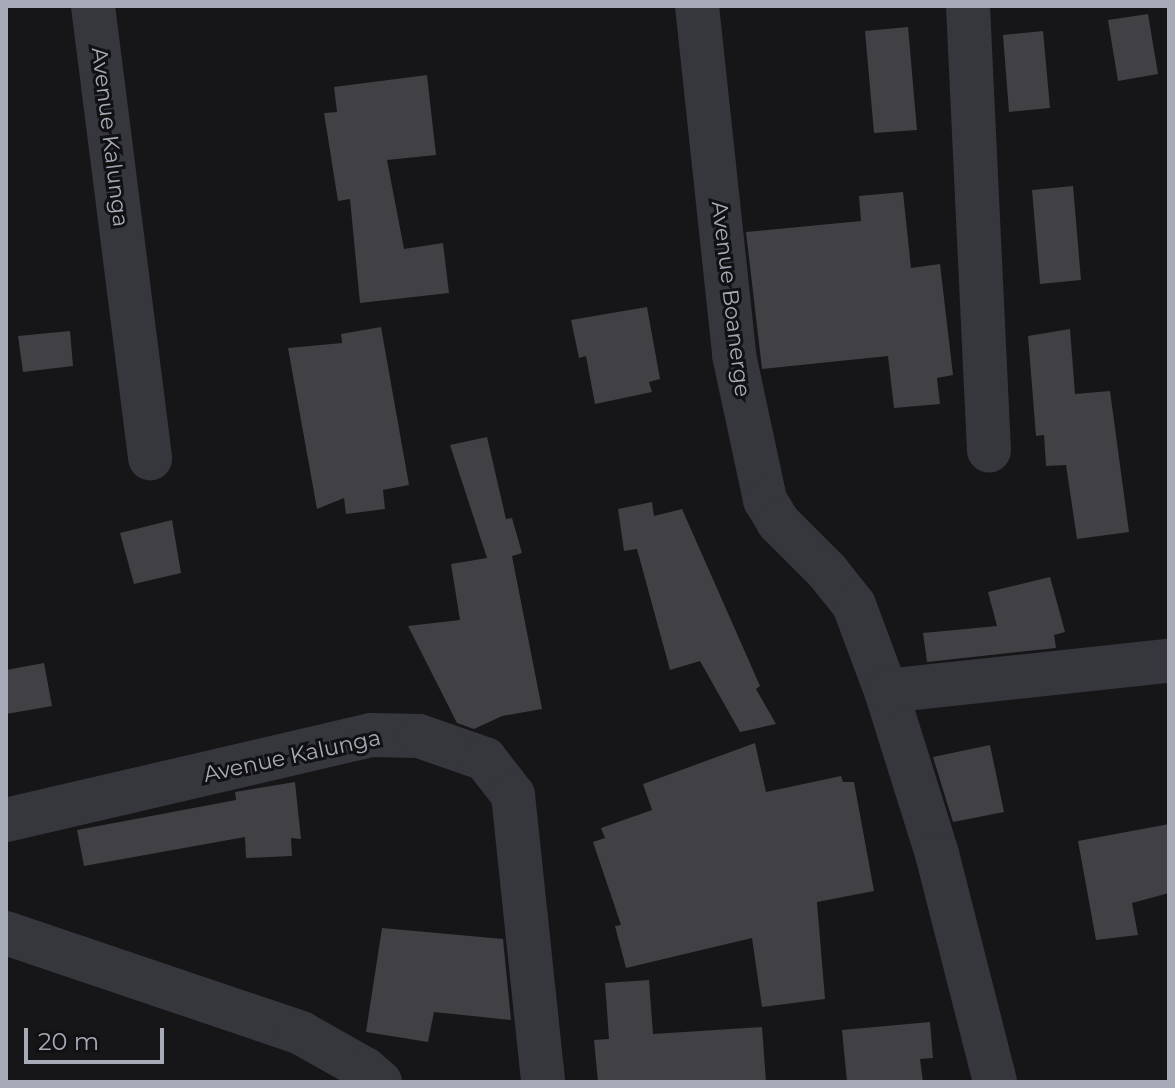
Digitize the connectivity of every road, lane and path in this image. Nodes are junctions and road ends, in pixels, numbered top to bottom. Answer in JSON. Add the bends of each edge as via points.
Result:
{"nodes":[{"id":1,"x":93,"y":6,"type":"edge"},
{"id":2,"x":697,"y":6,"type":"edge"},
{"id":3,"x":968,"y":6,"type":"edge"},
{"id":4,"x":989,"y":451,"type":"dead end"},
{"id":5,"x":150,"y":458,"type":"dead end"},
{"id":6,"x":1169,"y":661,"type":"edge"},
{"id":7,"x":886,"y":691,"type":"junction"},
{"id":8,"x":6,"y":820,"type":"edge"},
{"id":9,"x":6,"y":933,"type":"edge"},
{"id":10,"x":380,"y":1082,"type":"edge"},
{"id":11,"x":543,"y":1082,"type":"edge"},
{"id":12,"x":995,"y":1082,"type":"edge"}],
"edges":[{"from":1,"to":5,"type":"street","name":"Avenue Kalunga"},
{"from":2,"to":7,"type":"street","name":"Avenue Boanerge","via":[[734,355],[765,500],[778,522],[854,605]]},
{"from":3,"to":4,"type":"street"},
{"from":6,"to":7,"type":"street"},
{"from":7,"to":12,"type":"street","name":"Avenue Boanerge","via":[[937,854]]},
{"from":8,"to":11,"type":"street","name":"Avenue Kalunga","via":[[371,735],[419,736],[485,759],[513,795]]},
{"from":9,"to":10,"type":"street","via":[[301,1033]]}]}
